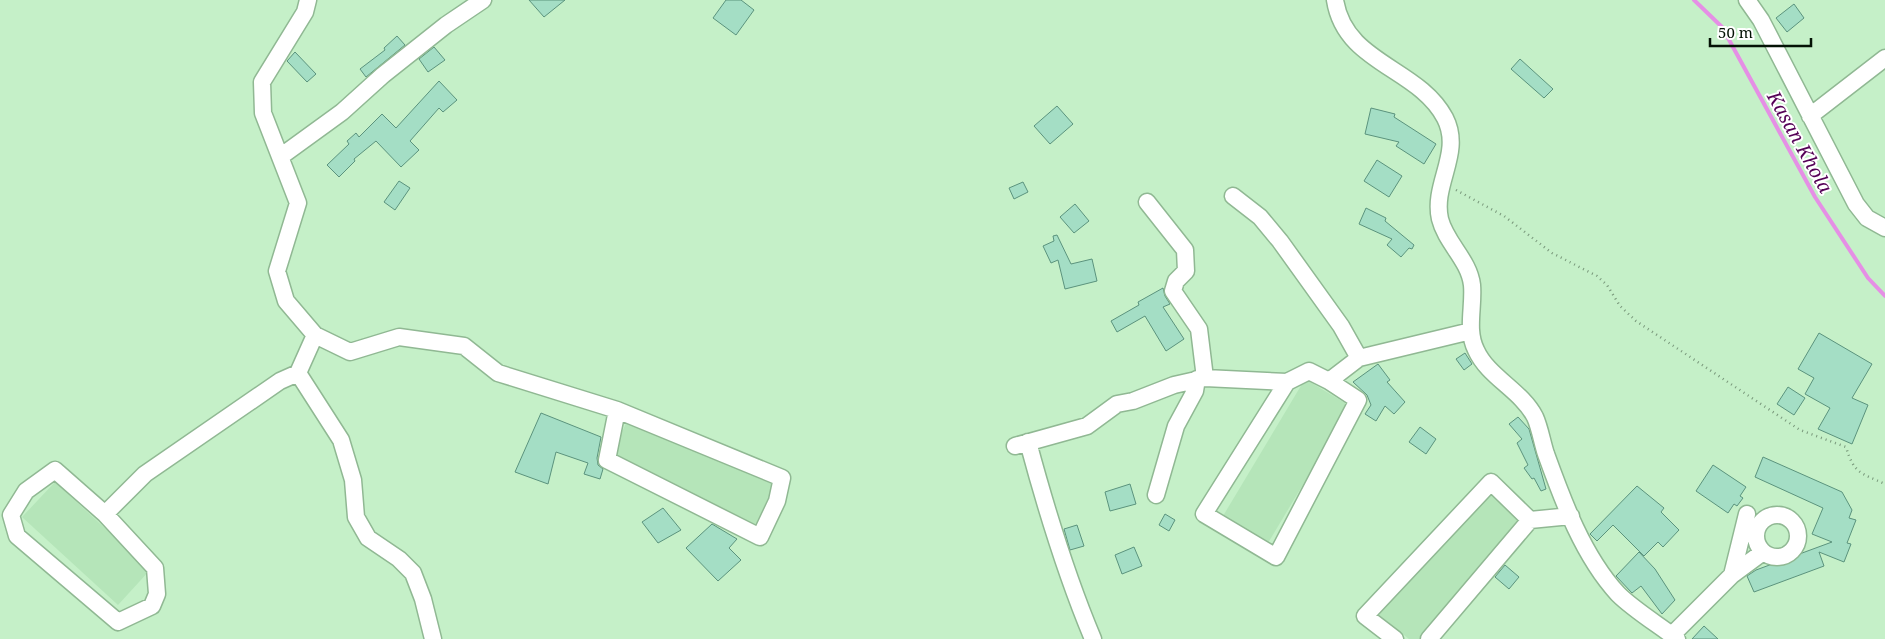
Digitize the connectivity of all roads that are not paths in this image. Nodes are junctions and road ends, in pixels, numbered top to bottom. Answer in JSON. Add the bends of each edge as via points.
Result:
{"nodes":[{"id":1,"x":308,"y":0,"type":"edge"},
{"id":2,"x":483,"y":0,"type":"edge"},
{"id":3,"x":1335,"y":0,"type":"edge"},
{"id":4,"x":1746,"y":0,"type":"edge"},
{"id":5,"x":1885,"y":58,"type":"edge"},
{"id":6,"x":1810,"y":116,"type":"junction"},
{"id":7,"x":280,"y":157,"type":"junction"},
{"id":8,"x":1233,"y":196,"type":"dead end"},
{"id":9,"x":1146,"y":202,"type":"dead end"},
{"id":10,"x":1885,"y":228,"type":"edge"},
{"id":11,"x":1471,"y":331,"type":"junction"},
{"id":12,"x":315,"y":335,"type":"junction"},
{"id":13,"x":1359,"y":358,"type":"junction"},
{"id":14,"x":298,"y":373,"type":"junction"},
{"id":15,"x":1201,"y":378,"type":"junction"},
{"id":16,"x":1329,"y":380,"type":"junction"},
{"id":17,"x":1287,"y":382,"type":"junction"},
{"id":18,"x":617,"y":410,"type":"junction"},
{"id":19,"x":1156,"y":495,"type":"dead end"},
{"id":20,"x":105,"y":514,"type":"junction"},
{"id":21,"x":1747,"y":514,"type":"dead end"},
{"id":22,"x":1572,"y":516,"type":"junction"},
{"id":23,"x":1530,"y":520,"type":"junction"},
{"id":24,"x":1763,"y":552,"type":"dead end"},
{"id":25,"x":1732,"y":575,"type":"junction"},
{"id":26,"x":1674,"y":637,"type":"edge"},
{"id":27,"x":433,"y":639,"type":"edge"},
{"id":28,"x":1092,"y":639,"type":"edge"},
{"id":29,"x":1395,"y":639,"type":"edge"},
{"id":30,"x":1429,"y":639,"type":"edge"}],
"edges":[{"from":1,"to":7,"type":"street","via":[[305,12],[262,82],[263,113]]},
{"from":2,"to":7,"type":"street","via":[[446,25],[342,112]]},
{"from":3,"to":11,"type":"street","via":[[1345,32],[1434,102],[1445,119],[1451,137],[1450,152],[1438,203],[1441,222],[1472,284]]},
{"from":4,"to":6,"type":"street","via":[[1761,20]]},
{"from":5,"to":6,"type":"street"},
{"from":6,"to":10,"type":"street","via":[[1856,204],[1867,218]]},
{"from":7,"to":12,"type":"street","via":[[298,203],[277,272],[286,301]]},
{"from":8,"to":13,"type":"street","via":[[1260,217],[1280,241],[1341,326]]},
{"from":9,"to":15,"type":"street","via":[[1185,250],[1186,271],[1176,281],[1173,291],[1199,329]]},
{"from":11,"to":13,"type":"street"},
{"from":11,"to":22,"type":"street","via":[[1476,351],[1535,416],[1546,453]]},
{"from":12,"to":14,"type":"street"},
{"from":12,"to":18,"type":"street","via":[[350,352],[400,337],[464,346],[498,373]]},
{"from":13,"to":16,"type":"street"},
{"from":14,"to":20,"type":"street","via":[[280,381],[145,474]]},
{"from":14,"to":27,"type":"street","via":[[341,440],[353,480],[356,517],[368,538],[413,573]]},
{"from":15,"to":17,"type":"street"},
{"from":15,"to":19,"type":"street","via":[[1176,426]]},
{"from":15,"to":28,"type":"street","via":[[1118,404],[1087,426],[1021,444]]},
{"from":16,"to":17,"type":"street","via":[[1309,371]]},
{"from":16,"to":17,"type":"street","via":[[1358,400],[1276,557],[1204,514]]},
{"from":18,"to":18,"type":"street","via":[[782,478],[760,537],[607,460]]},
{"from":20,"to":20,"type":"street","via":[[155,568],[157,594],[152,606],[118,622],[17,536],[11,514],[26,491],[55,470]]},
{"from":21,"to":25,"type":"street"},
{"from":22,"to":23,"type":"street"},
{"from":22,"to":26,"type":"street","via":[[1587,550],[1619,594]]},
{"from":23,"to":29,"type":"street","via":[[1491,482],[1365,616]]},
{"from":23,"to":30,"type":"street"},
{"from":24,"to":25,"type":"street"},
{"from":25,"to":26,"type":"street"}]}
